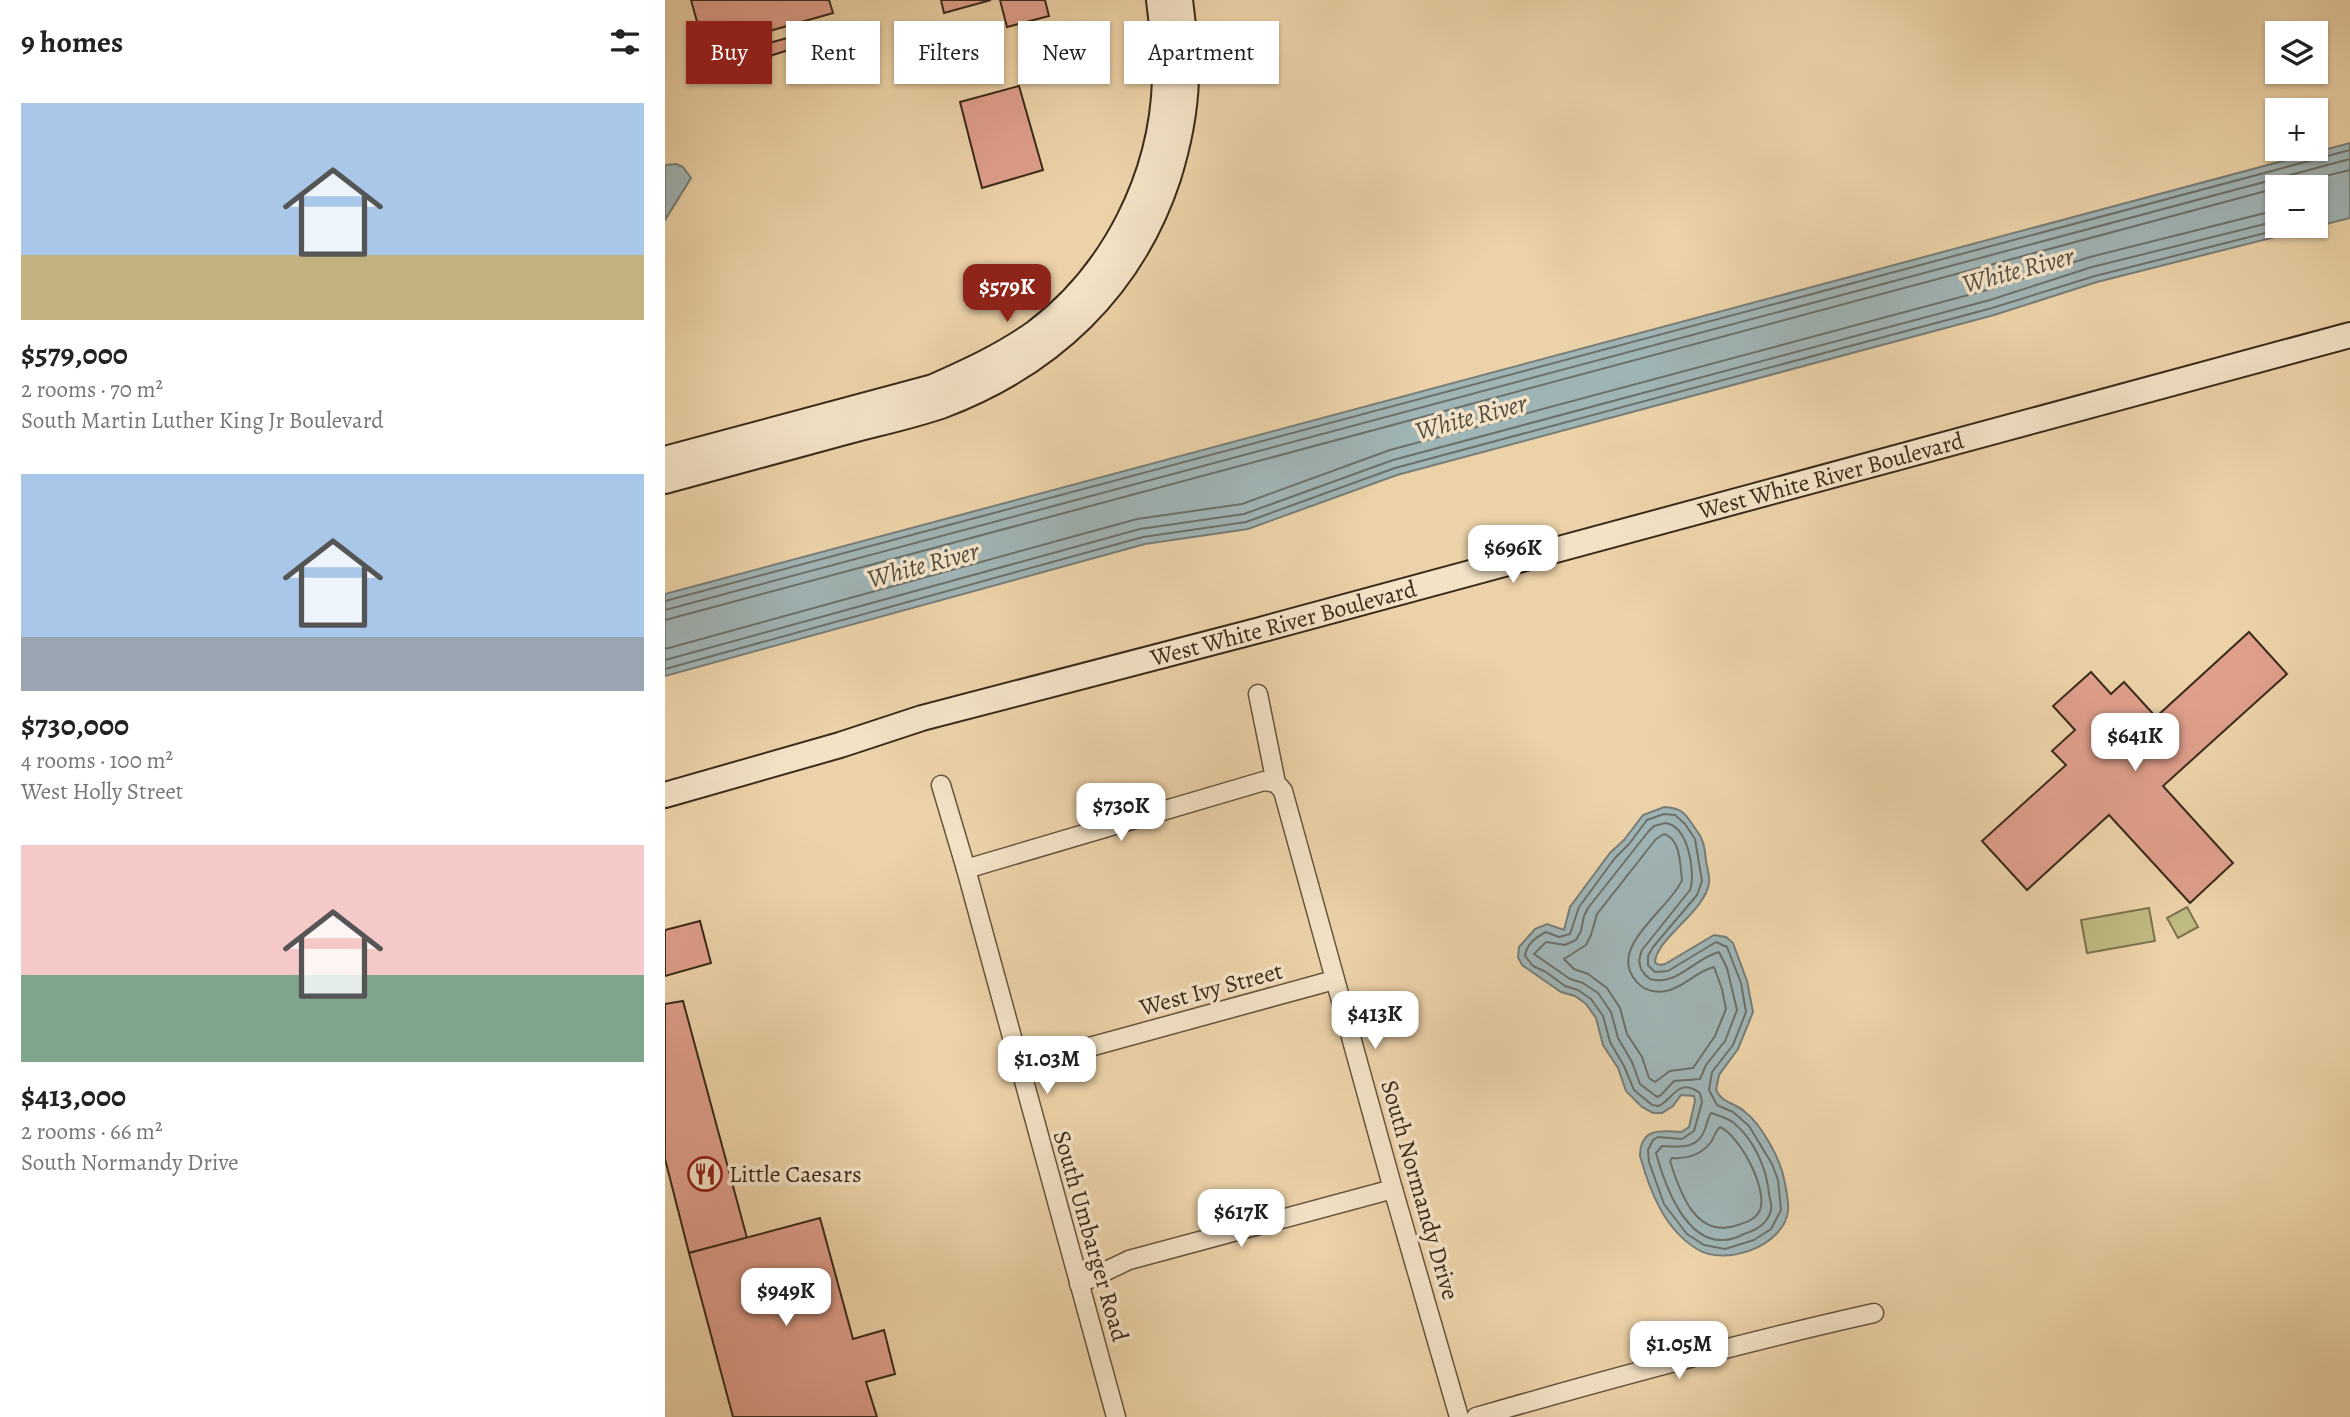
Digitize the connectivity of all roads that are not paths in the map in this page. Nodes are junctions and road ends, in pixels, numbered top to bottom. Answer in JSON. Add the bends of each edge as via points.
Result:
{"nodes":[{"id":1,"x":1159,"y":0,"type":"edge"},
{"id":2,"x":1180,"y":0,"type":"edge"},
{"id":3,"x":2350,"y":335,"type":"edge"},
{"id":4,"x":665,"y":459,"type":"edge"},
{"id":5,"x":665,"y":481,"type":"edge"},
{"id":6,"x":1258,"y":694,"type":"dead end"},
{"id":7,"x":1276,"y":783,"type":"junction"},
{"id":8,"x":941,"y":785,"type":"dead end"},
{"id":9,"x":665,"y":795,"type":"edge"},
{"id":10,"x":966,"y":869,"type":"junction"},
{"id":11,"x":1334,"y":980,"type":"junction"},
{"id":12,"x":1019,"y":1069,"type":"junction"},
{"id":13,"x":1393,"y":1189,"type":"junction"},
{"id":14,"x":1079,"y":1284,"type":"junction"},
{"id":15,"x":1874,"y":1313,"type":"dead end"},
{"id":16,"x":1116,"y":1417,"type":"edge"},
{"id":17,"x":1459,"y":1417,"type":"edge"},
{"id":18,"x":1476,"y":1417,"type":"edge"}],
"edges":[{"from":1,"to":4,"type":"street","via":[[1165,78],[1154,152],[1127,224],[1087,284],[1063,309],[1007,351],[933,387]]},
{"from":2,"to":5,"type":"street","via":[[1186,79],[1182,118],[1163,193],[1125,267],[1077,324],[1017,369],[940,406]]},
{"from":3,"to":9,"type":"street","name":"West White River Boulevard","via":[[922,718]]},
{"from":6,"to":7,"type":"street","name":"South Normandy Drive"},
{"from":7,"to":10,"type":"street","via":[[1263,781]]},
{"from":7,"to":11,"type":"street","name":"South Normandy Drive","via":[[1283,792]]},
{"from":8,"to":10,"type":"street","name":"South Umbarger Road"},
{"from":10,"to":12,"type":"street","name":"South Umbarger Road"},
{"from":11,"to":12,"type":"street","name":"West Ivy Street"},
{"from":11,"to":13,"type":"street","name":"South Normandy Drive"},
{"from":12,"to":14,"type":"street","name":"South Umbarger Road"},
{"from":13,"to":14,"type":"street","via":[[1140,1256]]},
{"from":13,"to":17,"type":"street","name":"South Normandy Drive"},
{"from":14,"to":16,"type":"street","name":"South Umbarger Road"},
{"from":15,"to":18,"type":"street"}]}
